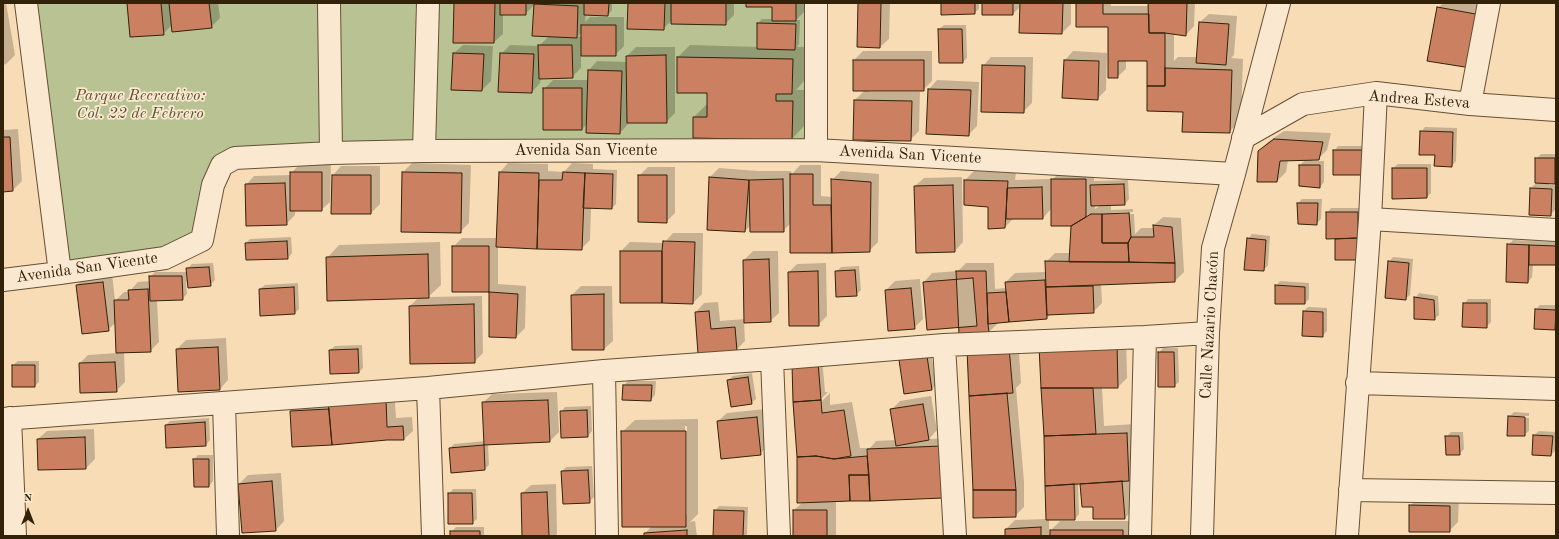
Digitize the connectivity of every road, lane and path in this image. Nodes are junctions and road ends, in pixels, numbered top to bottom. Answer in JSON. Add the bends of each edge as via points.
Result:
{"nodes":[{"id":1,"x":26,"y":3,"type":"edge"},
{"id":2,"x":329,"y":3,"type":"edge"},
{"id":3,"x":428,"y":3,"type":"edge"},
{"id":4,"x":816,"y":3,"type":"edge"},
{"id":5,"x":1279,"y":3,"type":"edge"},
{"id":6,"x":1489,"y":3,"type":"edge"},
{"id":7,"x":1376,"y":93,"type":"junction"},
{"id":8,"x":1470,"y":104,"type":"junction"},
{"id":9,"x":1556,"y":110,"type":"edge"},
{"id":10,"x":1243,"y":138,"type":"junction"},
{"id":11,"x":816,"y":150,"type":"junction"},
{"id":12,"x":424,"y":151,"type":"junction"},
{"id":13,"x":331,"y":153,"type":"junction"},
{"id":14,"x":1234,"y":174,"type":"junction"},
{"id":15,"x":1370,"y":220,"type":"junction"},
{"id":16,"x":1556,"y":230,"type":"edge"},
{"id":17,"x":60,"y":273,"type":"junction"},
{"id":18,"x":3,"y":280,"type":"edge"},
{"id":19,"x":1208,"y":333,"type":"junction"},
{"id":20,"x":1145,"y":337,"type":"junction"},
{"id":21,"x":944,"y":345,"type":"junction"},
{"id":22,"x":772,"y":360,"type":"junction"},
{"id":23,"x":604,"y":371,"type":"junction"},
{"id":24,"x":1358,"y":383,"type":"junction"},
{"id":25,"x":428,"y":388,"type":"junction"},
{"id":26,"x":1556,"y":389,"type":"edge"},
{"id":27,"x":224,"y":403,"type":"junction"},
{"id":28,"x":6,"y":418,"type":"edge"},
{"id":29,"x":1350,"y":490,"type":"junction"},
{"id":30,"x":1556,"y":493,"type":"edge"},
{"id":31,"x":15,"y":536,"type":"edge"},
{"id":32,"x":228,"y":536,"type":"edge"},
{"id":33,"x":433,"y":536,"type":"edge"},
{"id":34,"x":607,"y":536,"type":"edge"},
{"id":35,"x":779,"y":536,"type":"edge"},
{"id":36,"x":955,"y":536,"type":"edge"},
{"id":37,"x":1140,"y":536,"type":"edge"},
{"id":38,"x":1202,"y":536,"type":"edge"},
{"id":39,"x":1347,"y":536,"type":"edge"}],
"edges":[{"from":1,"to":17,"type":"street"},
{"from":2,"to":13,"type":"street"},
{"from":3,"to":12,"type":"street"},
{"from":4,"to":11,"type":"street"},
{"from":5,"to":10,"type":"street","name":"Calle Nazario Chacón"},
{"from":6,"to":8,"type":"street"},
{"from":7,"to":8,"type":"street","name":"Andrea Esteva"},
{"from":7,"to":10,"type":"street","name":"Andrea Esteva","via":[[1303,104]]},
{"from":7,"to":15,"type":"street"},
{"from":8,"to":9,"type":"street","name":"Andrea Esteva"},
{"from":10,"to":14,"type":"street","name":"Calle Nazario Chacón"},
{"from":11,"to":12,"type":"street","name":"Avenida San Vicente"},
{"from":11,"to":14,"type":"street","name":"Avenida San Vicente"},
{"from":12,"to":13,"type":"street","name":"Avenida San Vicente"},
{"from":13,"to":17,"type":"street","name":"Avenida San Vicente","via":[[235,158],[222,165],[213,185],[202,240],[164,258]]},
{"from":14,"to":19,"type":"street","name":"Calle Nazario Chacón","via":[[1212,248]]},
{"from":15,"to":16,"type":"street"},
{"from":15,"to":24,"type":"street"},
{"from":17,"to":18,"type":"street","name":"Avenida San Vicente"},
{"from":19,"to":20,"type":"street"},
{"from":19,"to":38,"type":"street","name":"Calle Nazario Chacón"},
{"from":20,"to":21,"type":"street"},
{"from":20,"to":37,"type":"street"},
{"from":21,"to":22,"type":"street"},
{"from":21,"to":36,"type":"street"},
{"from":22,"to":23,"type":"street"},
{"from":22,"to":35,"type":"street"},
{"from":23,"to":25,"type":"street"},
{"from":23,"to":34,"type":"street"},
{"from":24,"to":26,"type":"street"},
{"from":24,"to":29,"type":"street"},
{"from":25,"to":27,"type":"street"},
{"from":25,"to":33,"type":"street"},
{"from":27,"to":28,"type":"street"},
{"from":27,"to":32,"type":"street"},
{"from":28,"to":31,"type":"street"},
{"from":29,"to":30,"type":"street"},
{"from":29,"to":39,"type":"street"}]}
